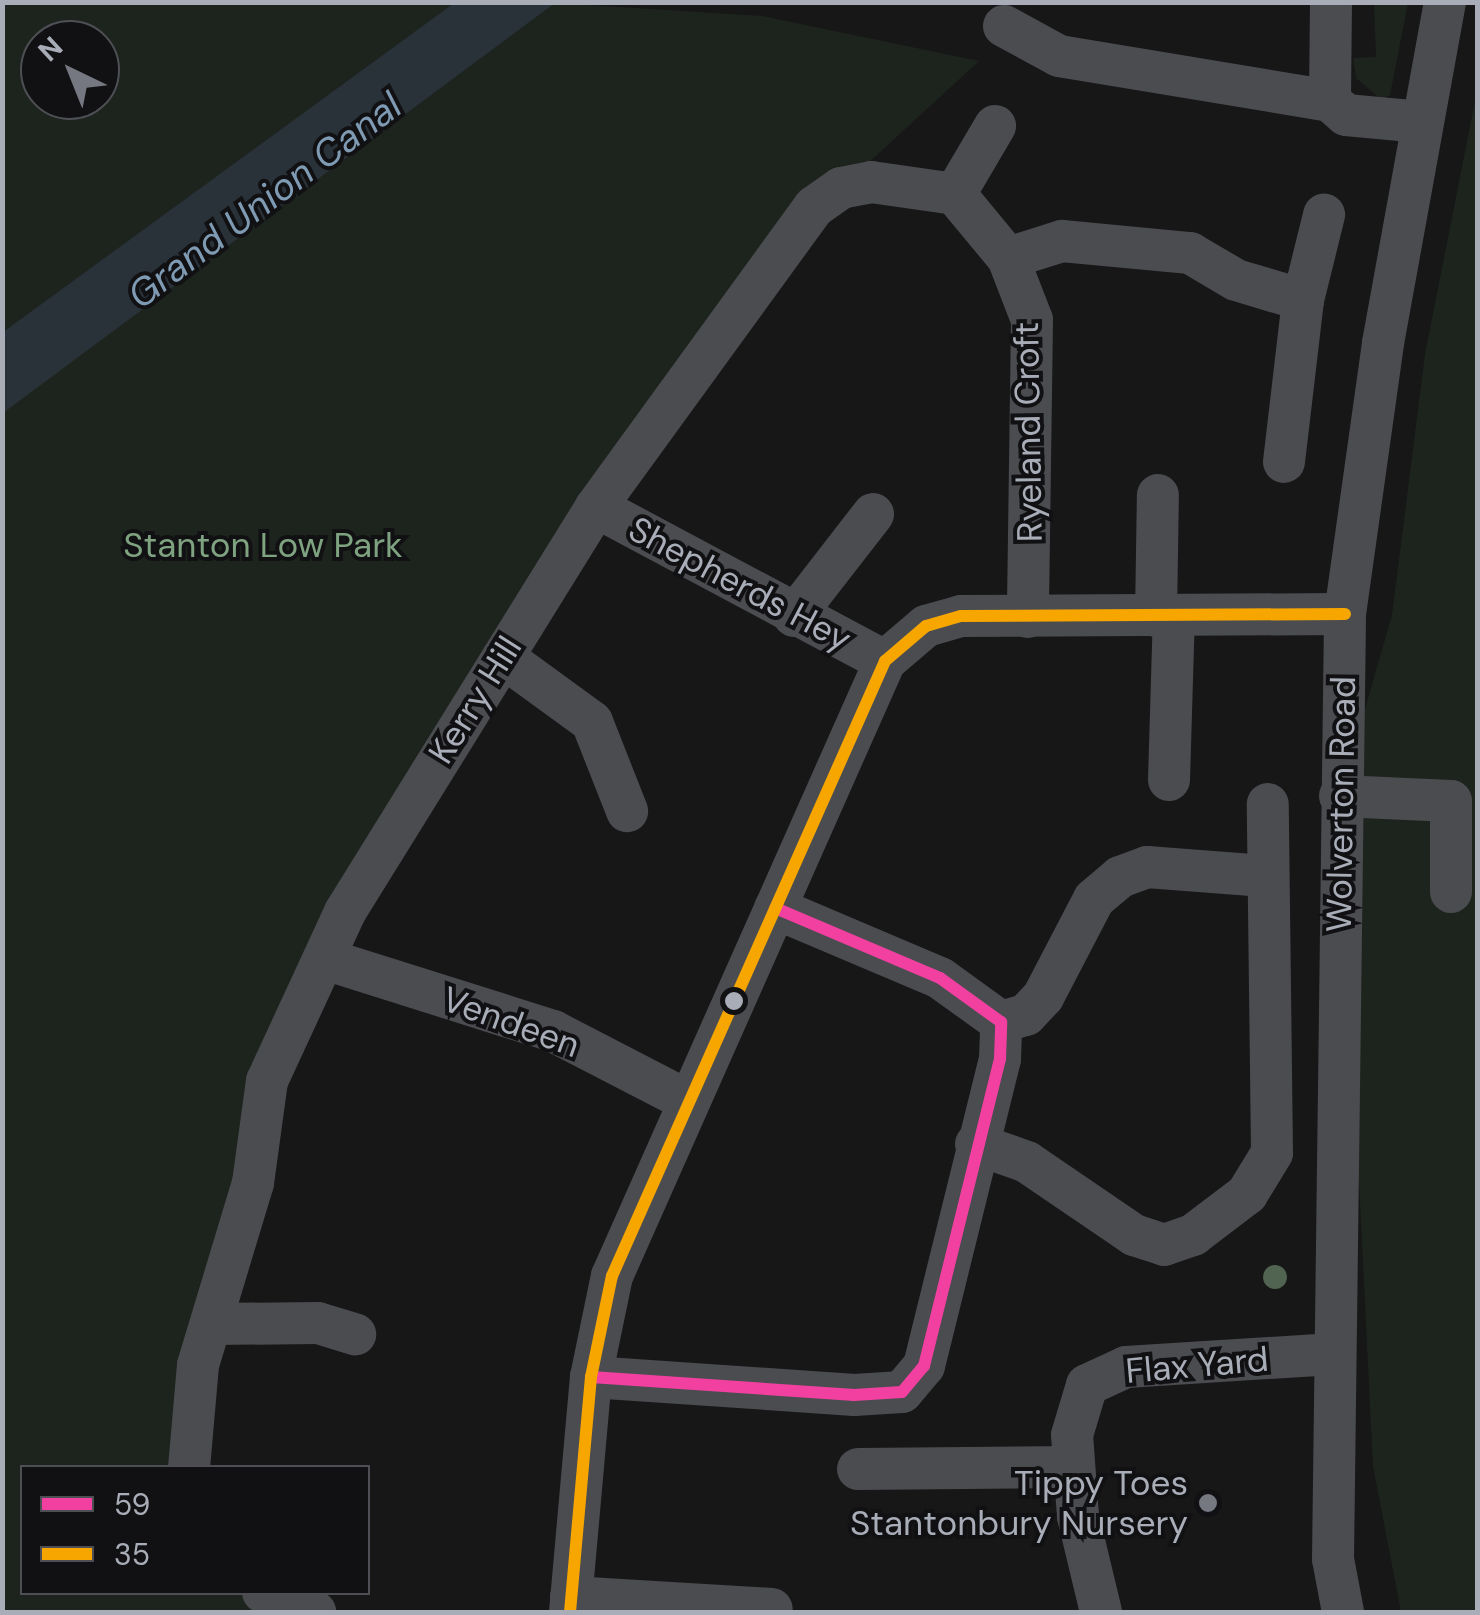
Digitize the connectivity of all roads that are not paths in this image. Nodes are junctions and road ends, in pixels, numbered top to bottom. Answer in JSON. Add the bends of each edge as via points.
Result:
{"nodes":[{"id":1,"x":1331,"y":2,"type":"edge"},
{"id":2,"x":1445,"y":2,"type":"edge"},
{"id":3,"x":1004,"y":26,"type":"dead end"},
{"id":4,"x":1330,"y":101,"type":"junction"},
{"id":5,"x":1422,"y":122,"type":"junction"},
{"id":6,"x":995,"y":126,"type":"dead end"},
{"id":7,"x":955,"y":194,"type":"junction"},
{"id":8,"x":1324,"y":214,"type":"dead end"},
{"id":9,"x":1008,"y":258,"type":"junction"},
{"id":10,"x":1304,"y":300,"type":"junction"},
{"id":11,"x":1284,"y":462,"type":"dead end"},
{"id":12,"x":1158,"y":495,"type":"dead end"},
{"id":13,"x":596,"y":507,"type":"junction"},
{"id":14,"x":873,"y":514,"type":"dead end"},
{"id":15,"x":1345,"y":614,"type":"junction"},
{"id":16,"x":794,"y":616,"type":"junction"},
{"id":17,"x":1165,"y":616,"type":"junction"},
{"id":18,"x":1028,"y":617,"type":"junction"},
{"id":19,"x":502,"y":657,"type":"junction"},
{"id":20,"x":885,"y":661,"type":"junction"},
{"id":21,"x":1170,"y":780,"type":"dead end"},
{"id":22,"x":1340,"y":796,"type":"junction"},
{"id":23,"x":1268,"y":804,"type":"dead end"},
{"id":24,"x":626,"y":812,"type":"dead end"},
{"id":25,"x":1265,"y":876,"type":"junction"},
{"id":26,"x":1450,"y":892,"type":"dead end"},
{"id":27,"x":775,"y":908,"type":"junction"},
{"id":28,"x":328,"y":960,"type":"junction"},
{"id":29,"x":1001,"y":1022,"type":"junction"},
{"id":30,"x":688,"y":1101,"type":"junction"},
{"id":31,"x":976,"y":1144,"type":"junction"},
{"id":32,"x":212,"y":1324,"type":"junction"},
{"id":33,"x":354,"y":1334,"type":"dead end"},
{"id":34,"x":1334,"y":1354,"type":"junction"},
{"id":35,"x":591,"y":1377,"type":"junction"},
{"id":36,"x":189,"y":1465,"type":"edge"},
{"id":37,"x":1074,"y":1466,"type":"junction"},
{"id":38,"x":858,"y":1469,"type":"dead end"},
{"id":39,"x":272,"y":1595,"type":"edge"},
{"id":40,"x":570,"y":1605,"type":"edge"},
{"id":41,"x":772,"y":1609,"type":"dead end"},
{"id":42,"x":315,"y":1612,"type":"edge"},
{"id":43,"x":1101,"y":1612,"type":"edge"},
{"id":44,"x":1343,"y":1612,"type":"edge"}],
"edges":[{"from":1,"to":4,"type":"street"},
{"from":2,"to":5,"type":"street","name":"Wolverton Road"},
{"from":3,"to":4,"type":"street","via":[[1076,60]]},
{"from":4,"to":5,"type":"street","via":[[1346,115]]},
{"from":5,"to":15,"type":"street","name":"Wolverton Road"},
{"from":6,"to":7,"type":"street"},
{"from":7,"to":9,"type":"street"},
{"from":7,"to":13,"type":"street","name":"Kerry Hill","via":[[871,182],[841,188],[814,206]]},
{"from":8,"to":10,"type":"street"},
{"from":9,"to":10,"type":"street","via":[[1062,241],[1190,253],[1236,280]]},
{"from":9,"to":18,"type":"street","name":"Ryeland Croft","via":[[1032,320]]},
{"from":10,"to":11,"type":"street"},
{"from":12,"to":17,"type":"street"},
{"from":13,"to":16,"type":"street","name":"Shepherds Hey"},
{"from":13,"to":19,"type":"street","name":"Kerry Hill"},
{"from":14,"to":16,"type":"street"},
{"from":15,"to":17,"type":"street"},
{"from":15,"to":22,"type":"street","name":"Wolverton Road"},
{"from":16,"to":20,"type":"street","name":"Shepherds Hey"},
{"from":17,"to":18,"type":"street"},
{"from":17,"to":21,"type":"street"},
{"from":18,"to":20,"type":"street","via":[[961,616],[926,626]]},
{"from":19,"to":24,"type":"street","via":[[592,722]]},
{"from":19,"to":28,"type":"street","name":"Kerry Hill","via":[[345,912]]},
{"from":20,"to":27,"type":"street"},
{"from":22,"to":26,"type":"street","via":[[1451,801]]},
{"from":22,"to":34,"type":"street","name":"Wolverton Road"},
{"from":23,"to":25,"type":"street"},
{"from":25,"to":29,"type":"street","via":[[1146,867],[1120,877],[1094,899],[1043,997],[1026,1014]]},
{"from":25,"to":31,"type":"street","via":[[1272,1153],[1247,1194],[1218,1220],[1164,1245],[1134,1235],[1027,1162]]},
{"from":27,"to":29,"type":"street","via":[[940,978]]},
{"from":27,"to":30,"type":"street"},
{"from":28,"to":30,"type":"street","name":"Vendeen","via":[[552,1031]]},
{"from":28,"to":32,"type":"street","name":"Kerry Hill","via":[[267,1081],[253,1183]]},
{"from":29,"to":31,"type":"street","via":[[1000,1060]]},
{"from":30,"to":35,"type":"street","via":[[612,1276]]},
{"from":31,"to":35,"type":"street","via":[[924,1366],[902,1392],[854,1396]]},
{"from":32,"to":33,"type":"street","via":[[318,1323]]},
{"from":32,"to":36,"type":"street","name":"Kerry Hill","via":[[198,1365]]},
{"from":34,"to":37,"type":"street","name":"Flax Yard","via":[[1112,1370],[1080,1397]]},
{"from":34,"to":44,"type":"street","name":"Wolverton Road","via":[[1332,1559]]},
{"from":35,"to":40,"type":"street"},
{"from":37,"to":38,"type":"street"},
{"from":37,"to":43,"type":"street","name":"Flax Yard"},
{"from":39,"to":42,"type":"street"},
{"from":40,"to":41,"type":"street"}]}
